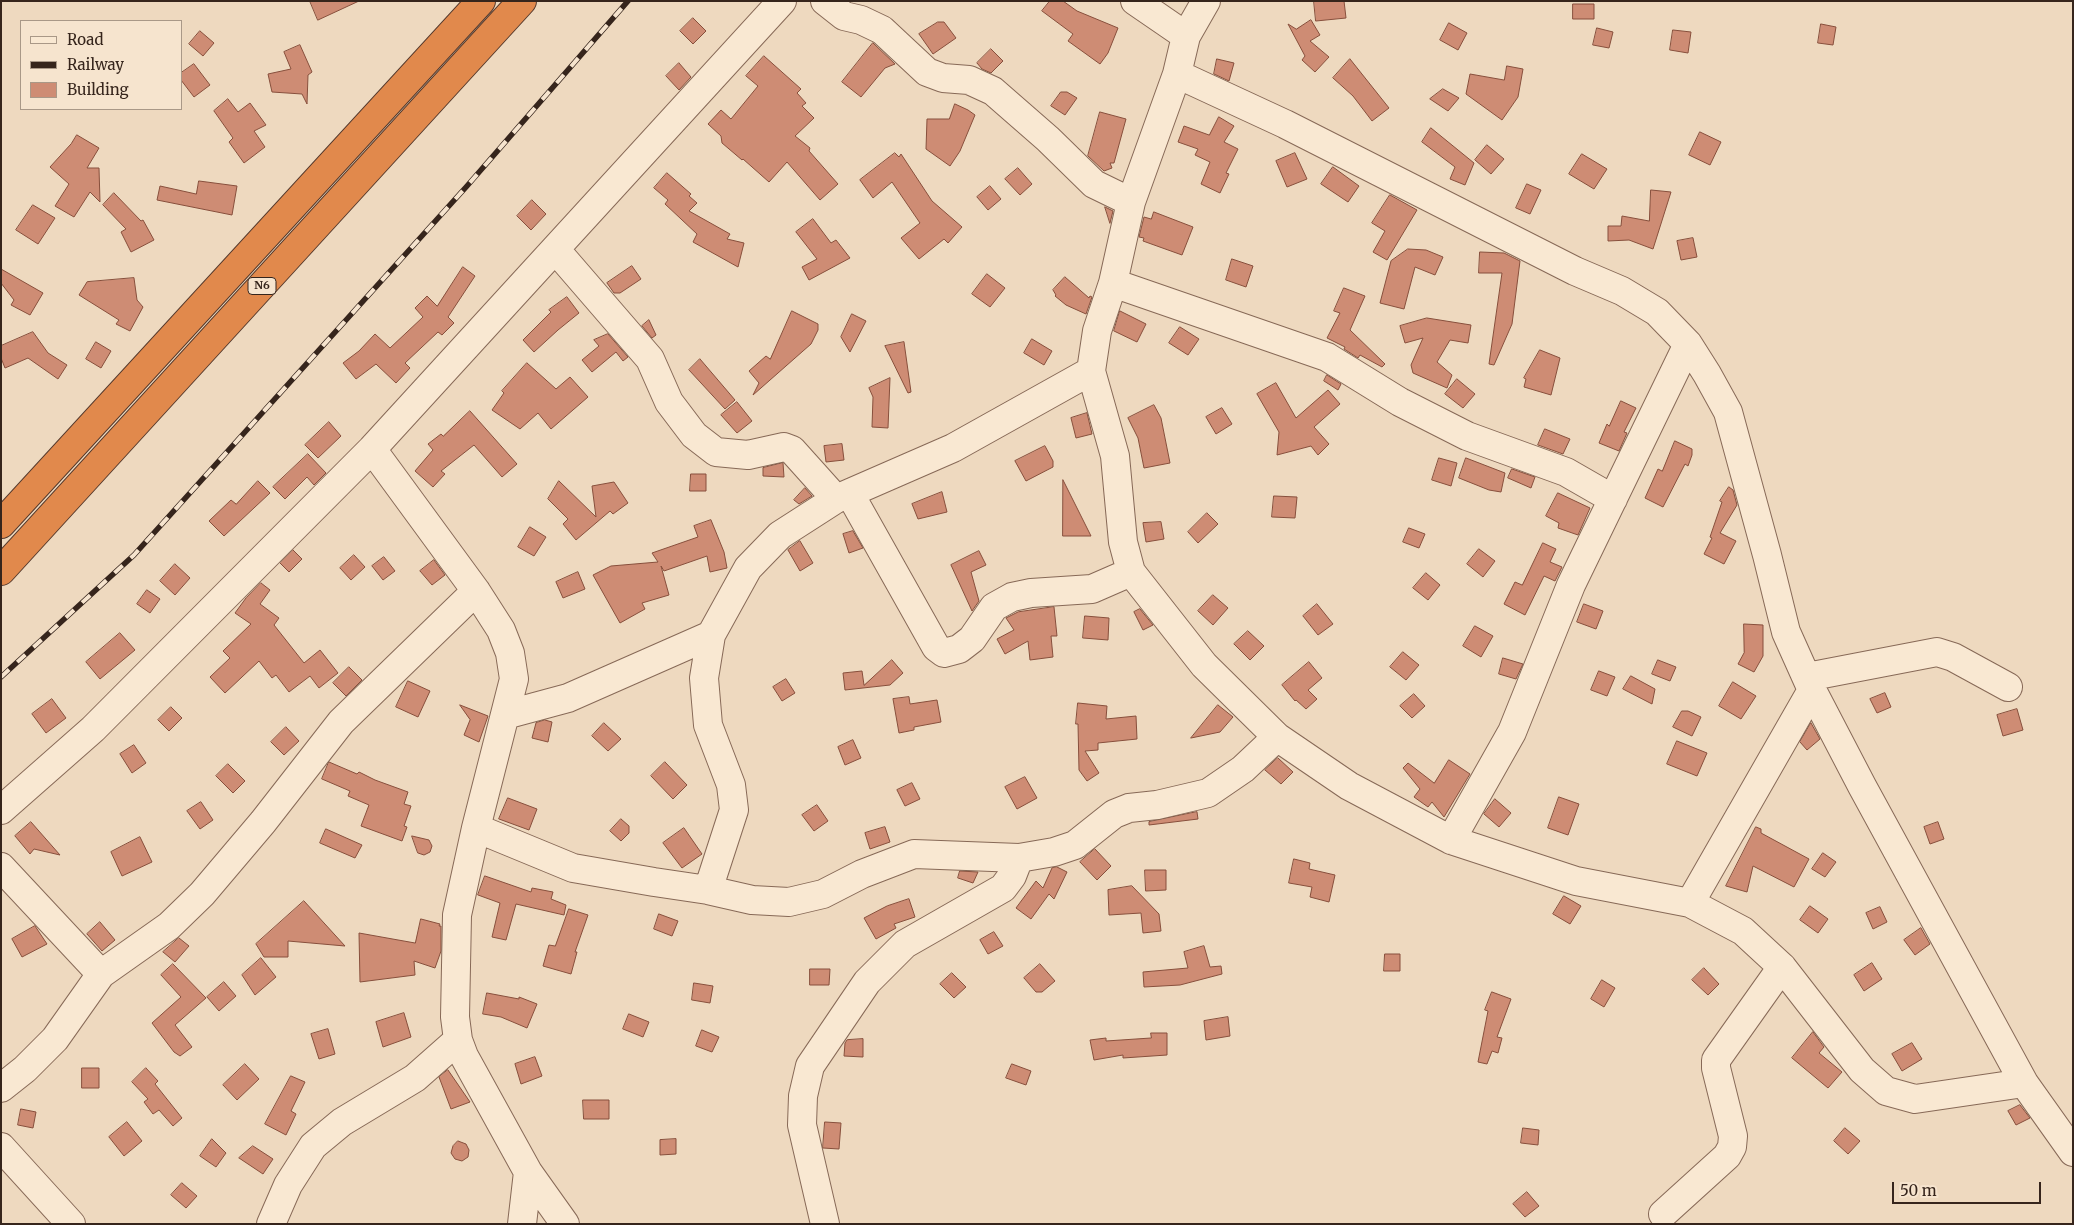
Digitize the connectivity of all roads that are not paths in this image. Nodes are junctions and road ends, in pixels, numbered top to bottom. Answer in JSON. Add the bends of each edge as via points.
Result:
{"nodes":[{"id":1,"x":481,"y":1,"type":"edge"},
{"id":2,"x":522,"y":1,"type":"edge"},
{"id":3,"x":782,"y":1,"type":"edge"},
{"id":4,"x":825,"y":1,"type":"edge"},
{"id":5,"x":1135,"y":1,"type":"edge"},
{"id":6,"x":1206,"y":1,"type":"edge"},
{"id":7,"x":1186,"y":36,"type":"junction"},
{"id":8,"x":1177,"y":74,"type":"junction"},
{"id":9,"x":1131,"y":202,"type":"junction"},
{"id":10,"x":555,"y":249,"type":"junction"},
{"id":11,"x":1113,"y":283,"type":"junction"},
{"id":12,"x":1688,"y":344,"type":"junction"},
{"id":13,"x":1091,"y":371,"type":"junction"},
{"id":14,"x":372,"y":448,"type":"junction"},
{"id":15,"x":843,"y":496,"type":"junction"},
{"id":16,"x":1614,"y":498,"type":"junction"},
{"id":17,"x":1,"y":524,"type":"edge"},
{"id":18,"x":1,"y":571,"type":"edge"},
{"id":19,"x":1131,"y":572,"type":"junction"},
{"id":20,"x":476,"y":591,"type":"junction"},
{"id":21,"x":711,"y":635,"type":"junction"},
{"id":22,"x":1810,"y":683,"type":"junction"},
{"id":23,"x":2008,"y":687,"type":"dead end"},
{"id":24,"x":505,"y":715,"type":"junction"},
{"id":25,"x":1277,"y":737,"type":"junction"},
{"id":26,"x":1,"y":810,"type":"edge"},
{"id":27,"x":476,"y":828,"type":"junction"},
{"id":28,"x":1451,"y":840,"type":"junction"},
{"id":29,"x":1019,"y":858,"type":"junction"},
{"id":30,"x":1,"y":867,"type":"edge"},
{"id":31,"x":708,"y":890,"type":"junction"},
{"id":32,"x":1690,"y":903,"type":"junction"},
{"id":33,"x":1782,"y":967,"type":"junction"},
{"id":34,"x":100,"y":974,"type":"junction"},
{"id":35,"x":458,"y":1040,"type":"junction"},
{"id":36,"x":2024,"y":1082,"type":"junction"},
{"id":37,"x":1,"y":1088,"type":"edge"},
{"id":38,"x":1,"y":1146,"type":"edge"},
{"id":39,"x":2073,"y":1152,"type":"edge"},
{"id":40,"x":528,"y":1172,"type":"junction"},
{"id":41,"x":1663,"y":1214,"type":"dead end"},
{"id":42,"x":71,"y":1224,"type":"edge"},
{"id":43,"x":271,"y":1224,"type":"edge"},
{"id":44,"x":522,"y":1224,"type":"edge"},
{"id":45,"x":565,"y":1224,"type":"edge"},
{"id":46,"x":825,"y":1224,"type":"edge"}],
"edges":[{"from":1,"to":17,"type":"highway","number":"N6"},
{"from":2,"to":18,"type":"highway","number":"N6"},
{"from":3,"to":10,"type":"street"},
{"from":4,"to":9,"type":"street","via":[[844,16],[882,30],[927,72],[942,78],[969,80],[993,91],[1094,184]]},
{"from":5,"to":7,"type":"street"},
{"from":6,"to":7,"type":"street"},
{"from":7,"to":8,"type":"street"},
{"from":8,"to":9,"type":"street"},
{"from":8,"to":12,"type":"street","via":[[1622,291],[1657,312]]},
{"from":9,"to":11,"type":"street"},
{"from":10,"to":14,"type":"street"},
{"from":10,"to":15,"type":"street","via":[[650,359],[669,402],[694,435],[716,452],[748,456],[784,447],[792,450]]},
{"from":11,"to":13,"type":"street","via":[[1097,331]]},
{"from":11,"to":16,"type":"street","via":[[1327,357],[1400,402],[1467,436],[1566,472]]},
{"from":12,"to":16,"type":"street"},
{"from":12,"to":22,"type":"street","via":[[1728,412],[1786,632]]},
{"from":13,"to":15,"type":"street","via":[[953,448]]},
{"from":13,"to":19,"type":"street","via":[[1114,456],[1124,542]]},
{"from":14,"to":20,"type":"street"},
{"from":14,"to":26,"type":"street","via":[[93,729]]},
{"from":15,"to":19,"type":"street","via":[[936,647],[944,653],[959,649],[972,639],[994,608],[1012,597],[1092,589]]},
{"from":15,"to":21,"type":"street","via":[[780,535],[748,568]]},
{"from":16,"to":28,"type":"street","via":[[1571,585],[1512,732]]},
{"from":19,"to":25,"type":"street","via":[[1204,665]]},
{"from":20,"to":24,"type":"street","via":[[501,630],[510,653],[514,679]]},
{"from":20,"to":34,"type":"street","via":[[341,722],[202,894],[169,926]]},
{"from":21,"to":24,"type":"street","via":[[568,698]]},
{"from":21,"to":31,"type":"street","via":[[704,678],[708,724],[731,785],[734,810]]},
{"from":22,"to":23,"type":"street","via":[[1937,652],[1953,656]]},
{"from":22,"to":32,"type":"street"},
{"from":22,"to":36,"type":"street"},
{"from":24,"to":27,"type":"street"},
{"from":25,"to":28,"type":"street","via":[[1349,786]]},
{"from":25,"to":29,"type":"street","via":[[1244,769],[1208,793],[1130,808],[1114,814],[1075,845]]},
{"from":27,"to":31,"type":"street","via":[[573,868]]},
{"from":27,"to":35,"type":"street","via":[[457,915],[455,1017]]},
{"from":28,"to":32,"type":"street","via":[[1576,881]]},
{"from":29,"to":31,"type":"street","via":[[914,854],[862,874],[823,894],[789,902],[752,900]]},
{"from":29,"to":46,"type":"street","via":[[1003,888],[905,944],[867,982],[810,1066],[803,1096],[802,1125]]},
{"from":30,"to":34,"type":"street"},
{"from":32,"to":33,"type":"street","via":[[1743,932]]},
{"from":33,"to":36,"type":"street","via":[[1862,1070],[1886,1091],[1915,1099]]},
{"from":33,"to":41,"type":"street","via":[[1716,1060],[1733,1136],[1732,1147],[1727,1156]]},
{"from":34,"to":37,"type":"street","via":[[55,1039],[25,1070]]},
{"from":35,"to":40,"type":"street"},
{"from":35,"to":43,"type":"street","via":[[414,1078],[342,1122],[313,1146],[288,1185]]},
{"from":36,"to":39,"type":"street"},
{"from":38,"to":42,"type":"street"},
{"from":40,"to":44,"type":"street"},
{"from":40,"to":45,"type":"street"}]}
